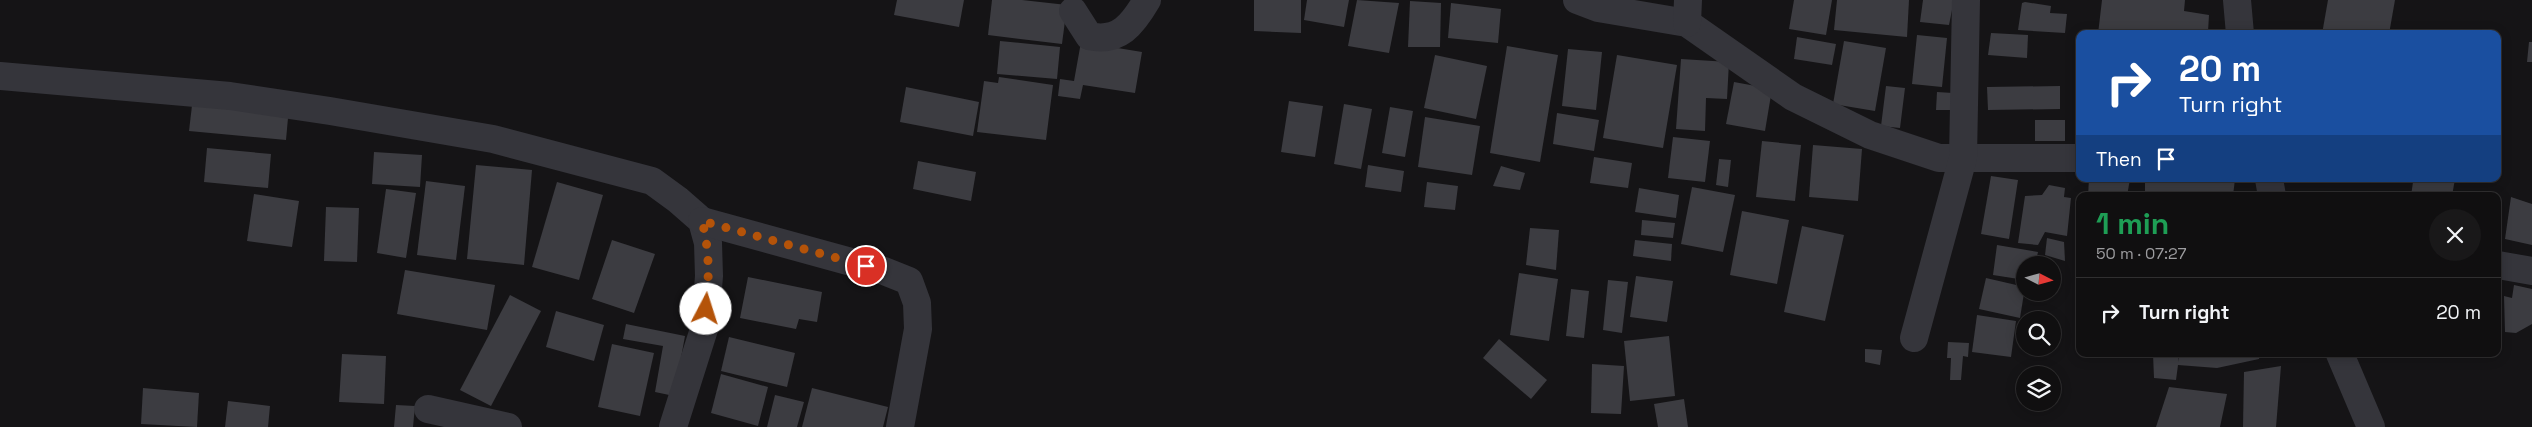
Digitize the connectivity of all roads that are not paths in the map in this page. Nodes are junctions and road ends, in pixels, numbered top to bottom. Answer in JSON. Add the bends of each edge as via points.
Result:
{"nodes":[{"id":1,"x":1147,"y":0,"type":"edge"},
{"id":2,"x":1578,"y":0,"type":"edge"},
{"id":3,"x":1966,"y":0,"type":"edge"},
{"id":4,"x":2237,"y":0,"type":"edge"},
{"id":5,"x":1073,"y":11,"type":"dead end"},
{"id":6,"x":1687,"y":11,"type":"edge"},
{"id":7,"x":2240,"y":30,"type":"edge"},
{"id":8,"x":0,"y":76,"type":"edge"},
{"id":9,"x":1963,"y":158,"type":"junction"},
{"id":10,"x":2076,"y":158,"type":"edge"},
{"id":11,"x":702,"y":221,"type":"junction"},
{"id":12,"x":2501,"y":266,"type":"edge"},
{"id":13,"x":2532,"y":271,"type":"edge"},
{"id":14,"x":1914,"y":338,"type":"dead end"},
{"id":15,"x":2341,"y":357,"type":"edge"},
{"id":16,"x":428,"y":409,"type":"dead end"},
{"id":17,"x":508,"y":427,"type":"edge"},
{"id":18,"x":673,"y":427,"type":"edge"},
{"id":19,"x":900,"y":427,"type":"edge"},
{"id":20,"x":2371,"y":427,"type":"edge"}],
"edges":[{"from":1,"to":5,"type":"street","via":[[1134,21],[1121,34],[1111,37],[1089,36]]},
{"from":2,"to":6,"type":"street","via":[[1598,8]]},
{"from":3,"to":9,"type":"street"},
{"from":4,"to":7,"type":"street"},
{"from":6,"to":9,"type":"street","via":[[1793,98],[1870,135],[1939,158]]},
{"from":8,"to":11,"type":"street","via":[[230,96],[494,139],[652,181]]},
{"from":9,"to":10,"type":"street"},
{"from":9,"to":14,"type":"street"},
{"from":11,"to":18,"type":"street","via":[[708,243],[709,276],[705,326]]},
{"from":11,"to":19,"type":"street","via":[[884,271],[909,281],[917,303],[918,330]]},
{"from":12,"to":13,"type":"street"},
{"from":15,"to":20,"type":"street"},
{"from":16,"to":17,"type":"street"}]}
